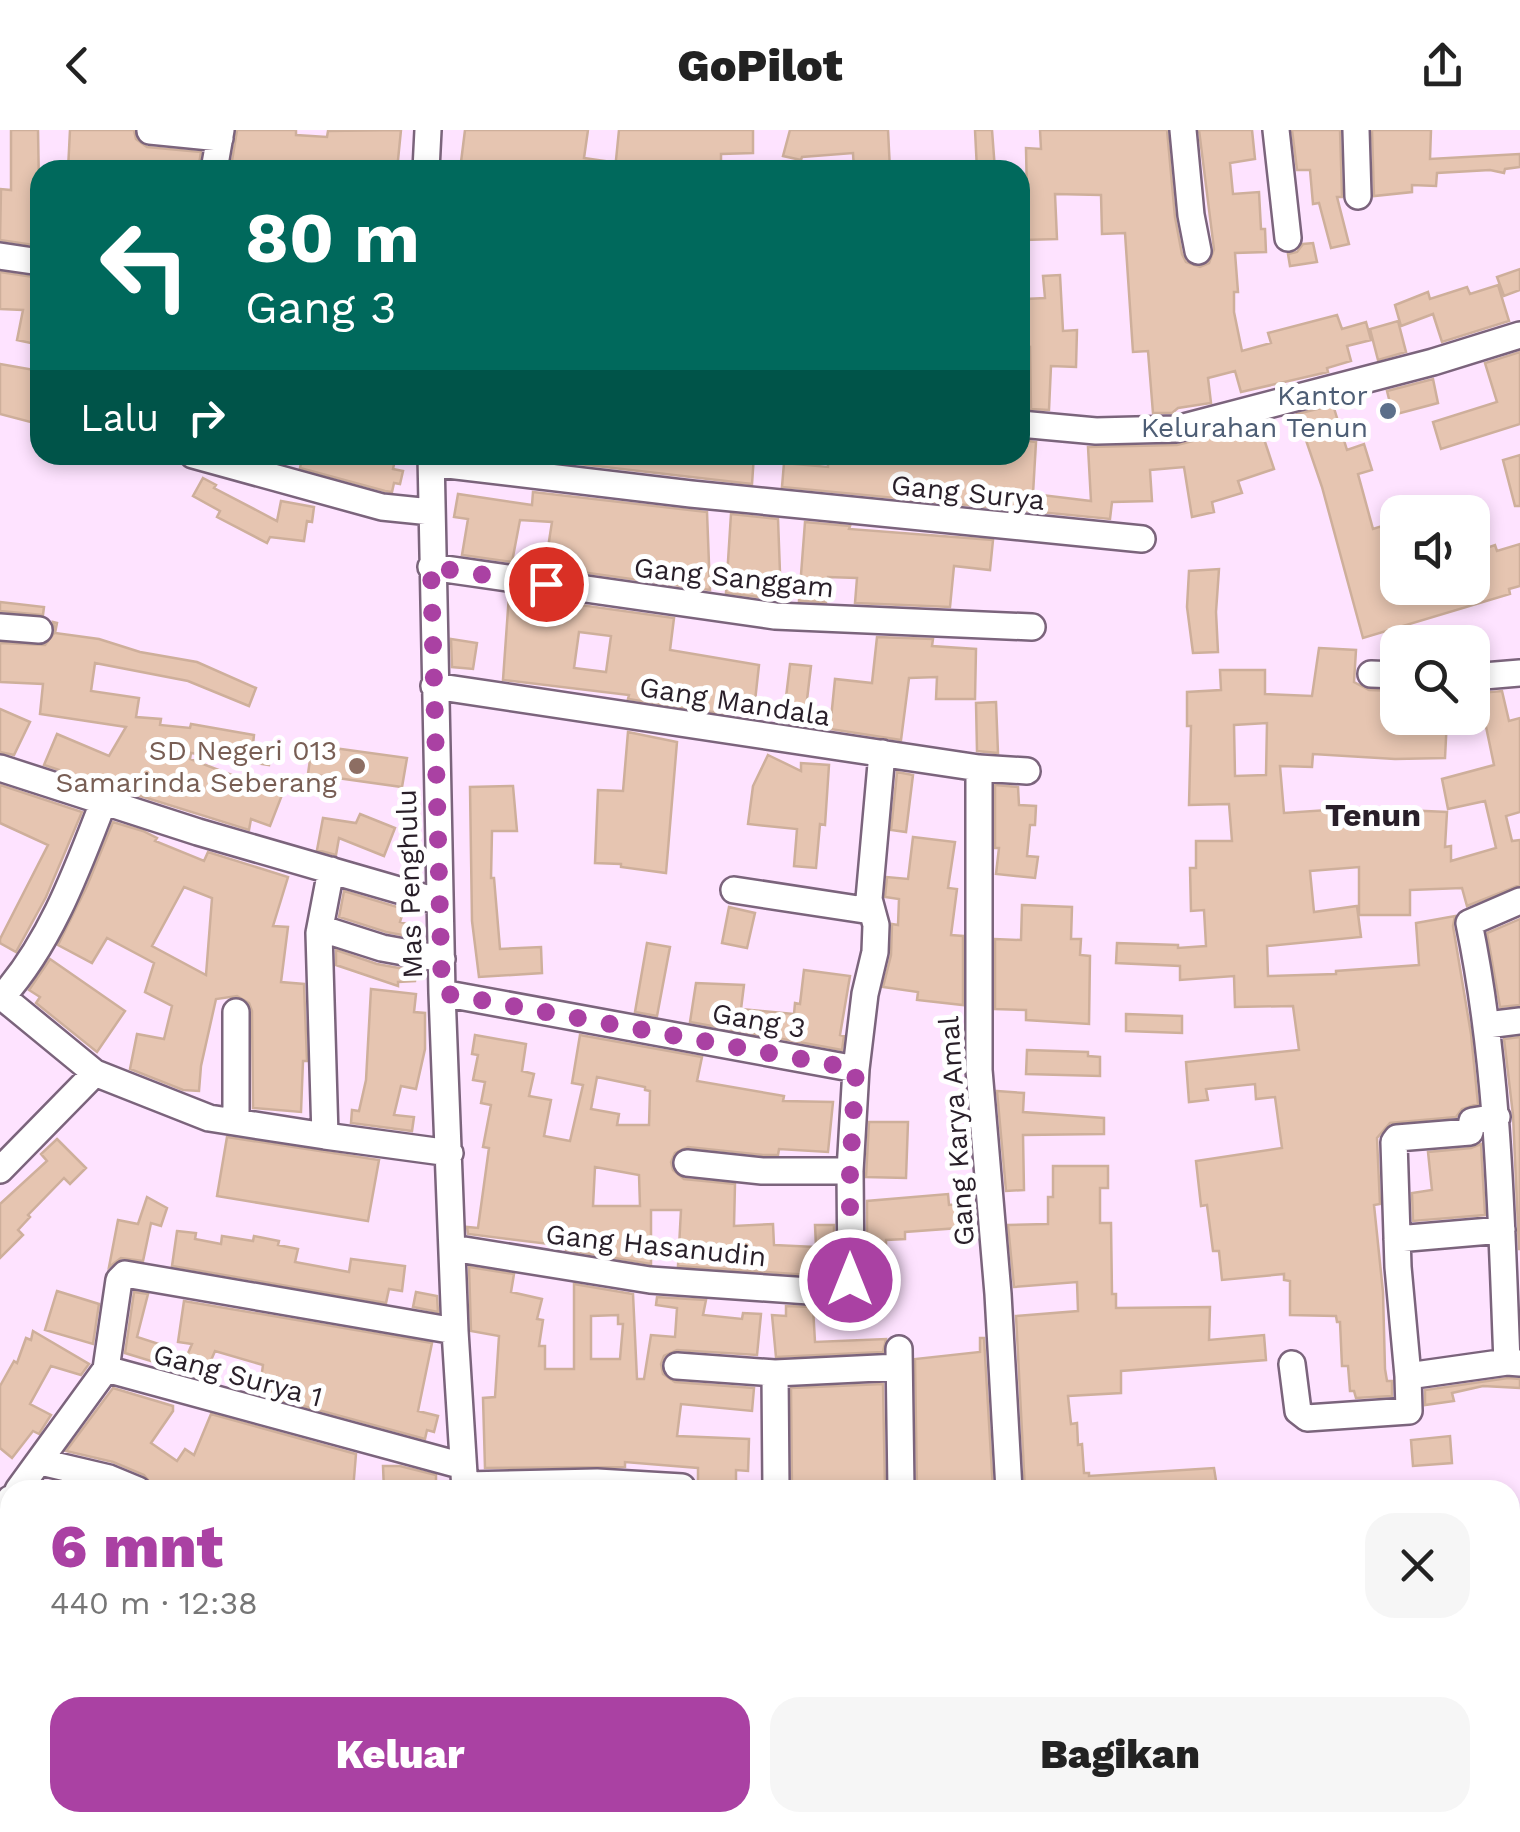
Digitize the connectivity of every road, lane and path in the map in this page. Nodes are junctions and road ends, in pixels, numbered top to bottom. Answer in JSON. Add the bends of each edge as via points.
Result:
{"nodes":[{"id":1,"x":428,"y":130,"type":"edge"},
{"id":2,"x":1184,"y":130,"type":"edge"},
{"id":3,"x":1276,"y":130,"type":"edge"},
{"id":4,"x":1356,"y":130,"type":"edge"},
{"id":5,"x":150,"y":131,"type":"edge"},
{"id":6,"x":221,"y":134,"type":"edge"},
{"id":7,"x":216,"y":160,"type":"edge"},
{"id":8,"x":426,"y":160,"type":"edge"},
{"id":9,"x":1358,"y":196,"type":"dead end"},
{"id":10,"x":1288,"y":238,"type":"dead end"},
{"id":11,"x":1198,"y":251,"type":"dead end"},
{"id":12,"x":0,"y":256,"type":"edge"},
{"id":13,"x":30,"y":260,"type":"edge"},
{"id":14,"x":1520,"y":335,"type":"edge"},
{"id":15,"x":1030,"y":425,"type":"edge"},
{"id":16,"x":237,"y":465,"type":"edge"},
{"id":17,"x":431,"y":465,"type":"edge"},
{"id":18,"x":476,"y":465,"type":"edge"},
{"id":19,"x":431,"y":512,"type":"junction"},
{"id":20,"x":1142,"y":540,"type":"dead end"},
{"id":21,"x":431,"y":567,"type":"junction"},
{"id":22,"x":0,"y":627,"type":"edge"},
{"id":23,"x":1032,"y":627,"type":"dead end"},
{"id":24,"x":39,"y":630,"type":"dead end"},
{"id":25,"x":1520,"y":673,"type":"edge"},
{"id":26,"x":1490,"y":676,"type":"edge"},
{"id":27,"x":434,"y":686,"type":"junction"},
{"id":28,"x":882,"y":754,"type":"junction"},
{"id":29,"x":0,"y":768,"type":"edge"},
{"id":30,"x":978,"y":768,"type":"junction"},
{"id":31,"x":1027,"y":771,"type":"dead end"},
{"id":32,"x":104,"y":802,"type":"junction"},
{"id":33,"x":331,"y":870,"type":"junction"},
{"id":34,"x":734,"y":890,"type":"dead end"},
{"id":35,"x":1520,"y":901,"type":"edge"},
{"id":36,"x":440,"y":902,"type":"junction"},
{"id":37,"x":871,"y":911,"type":"junction"},
{"id":38,"x":320,"y":933,"type":"junction"},
{"id":39,"x":442,"y":960,"type":"junction"},
{"id":40,"x":442,"y":993,"type":"junction"},
{"id":41,"x":1,"y":996,"type":"edge"},
{"id":42,"x":236,"y":1012,"type":"dead end"},
{"id":43,"x":1520,"y":1022,"type":"edge"},
{"id":44,"x":1487,"y":1025,"type":"junction"},
{"id":45,"x":856,"y":1069,"type":"junction"},
{"id":46,"x":95,"y":1073,"type":"junction"},
{"id":47,"x":1497,"y":1117,"type":"junction"},
{"id":48,"x":236,"y":1122,"type":"junction"},
{"id":49,"x":325,"y":1136,"type":"junction"},
{"id":50,"x":450,"y":1154,"type":"junction"},
{"id":51,"x":687,"y":1164,"type":"dead end"},
{"id":52,"x":0,"y":1170,"type":"edge"},
{"id":53,"x":850,"y":1171,"type":"junction"},
{"id":54,"x":1502,"y":1230,"type":"junction"},
{"id":55,"x":1397,"y":1240,"type":"junction"},
{"id":56,"x":452,"y":1248,"type":"junction"},
{"id":57,"x":455,"y":1332,"type":"junction"},
{"id":58,"x":1514,"y":1362,"type":"edge"},
{"id":59,"x":1292,"y":1364,"type":"dead end"},
{"id":60,"x":677,"y":1366,"type":"dead end"},
{"id":61,"x":106,"y":1370,"type":"junction"},
{"id":62,"x":775,"y":1374,"type":"junction"},
{"id":63,"x":1408,"y":1376,"type":"junction"},
{"id":64,"x":41,"y":1462,"type":"junction"},
{"id":65,"x":26,"y":1480,"type":"edge"},
{"id":66,"x":113,"y":1480,"type":"edge"},
{"id":67,"x":465,"y":1480,"type":"edge"},
{"id":68,"x":776,"y":1480,"type":"edge"},
{"id":69,"x":901,"y":1480,"type":"edge"},
{"id":70,"x":1008,"y":1480,"type":"edge"}],
"edges":[{"from":1,"to":8,"type":"street"},
{"from":2,"to":11,"type":"street"},
{"from":3,"to":10,"type":"street"},
{"from":4,"to":9,"type":"street"},
{"from":5,"to":6,"type":"street"},
{"from":6,"to":7,"type":"street"},
{"from":12,"to":13,"type":"street"},
{"from":14,"to":15,"type":"street","via":[[1176,429]]},
{"from":16,"to":19,"type":"street","via":[[382,507]]},
{"from":17,"to":19,"type":"street","name":"Mas Penghulu"},
{"from":18,"to":20,"type":"street","name":"Gang Surya"},
{"from":19,"to":21,"type":"street","name":"Mas Penghulu"},
{"from":21,"to":23,"type":"street","name":"Gang Sanggam","via":[[775,616]]},
{"from":21,"to":27,"type":"street","name":"Mas Penghulu"},
{"from":22,"to":24,"type":"street"},
{"from":25,"to":26,"type":"street"},
{"from":27,"to":28,"type":"street","name":"Gang Mandala"},
{"from":27,"to":36,"type":"street","name":"Mas Penghulu"},
{"from":28,"to":30,"type":"street","name":"Gang Mandala"},
{"from":28,"to":37,"type":"street"},
{"from":29,"to":32,"type":"street"},
{"from":30,"to":31,"type":"street","name":"Gang Mandala"},
{"from":30,"to":70,"type":"street","name":"Gang Karya Amal","via":[[979,1070]]},
{"from":32,"to":33,"type":"street"},
{"from":32,"to":41,"type":"street","via":[[49,930]]},
{"from":33,"to":36,"type":"street"},
{"from":33,"to":38,"type":"street"},
{"from":34,"to":37,"type":"street"},
{"from":35,"to":44,"type":"street","via":[[1469,923]]},
{"from":36,"to":39,"type":"street","name":"Mas Penghulu"},
{"from":37,"to":45,"type":"street","via":[[876,952]]},
{"from":38,"to":39,"type":"street"},
{"from":38,"to":49,"type":"street"},
{"from":39,"to":40,"type":"street","name":"Mas Penghulu"},
{"from":40,"to":45,"type":"street","name":"Gang 3"},
{"from":40,"to":50,"type":"street","name":"Mas Penghulu"},
{"from":41,"to":46,"type":"street"},
{"from":42,"to":48,"type":"street"},
{"from":43,"to":44,"type":"street"},
{"from":44,"to":47,"type":"street"},
{"from":45,"to":53,"type":"street"},
{"from":46,"to":48,"type":"street","via":[[208,1118]]},
{"from":46,"to":52,"type":"street"},
{"from":47,"to":54,"type":"street"},
{"from":47,"to":55,"type":"street","via":[[1472,1121],[1470,1132],[1395,1140]]},
{"from":48,"to":49,"type":"street"},
{"from":49,"to":50,"type":"street"},
{"from":50,"to":56,"type":"street","name":"Mas Penghulu"},
{"from":51,"to":53,"type":"street"},
{"from":53,"to":56,"type":"street","name":"Gang Hasanudin","via":[[846,1287],[650,1280]]},
{"from":54,"to":55,"type":"street"},
{"from":54,"to":58,"type":"street"},
{"from":55,"to":63,"type":"street"},
{"from":56,"to":57,"type":"street","name":"Mas Penghulu"},
{"from":57,"to":61,"type":"street","via":[[125,1274]]},
{"from":57,"to":67,"type":"street","name":"Mas Penghulu"},
{"from":58,"to":63,"type":"street"},
{"from":59,"to":63,"type":"street","via":[[1298,1411],[1307,1418],[1409,1411]]},
{"from":60,"to":62,"type":"street"},
{"from":61,"to":64,"type":"street"},
{"from":61,"to":67,"type":"street","name":"Gang Surya 1"},
{"from":62,"to":68,"type":"street"},
{"from":62,"to":69,"type":"street","via":[[899,1358]]},
{"from":64,"to":65,"type":"street"},
{"from":64,"to":66,"type":"street"}]}
